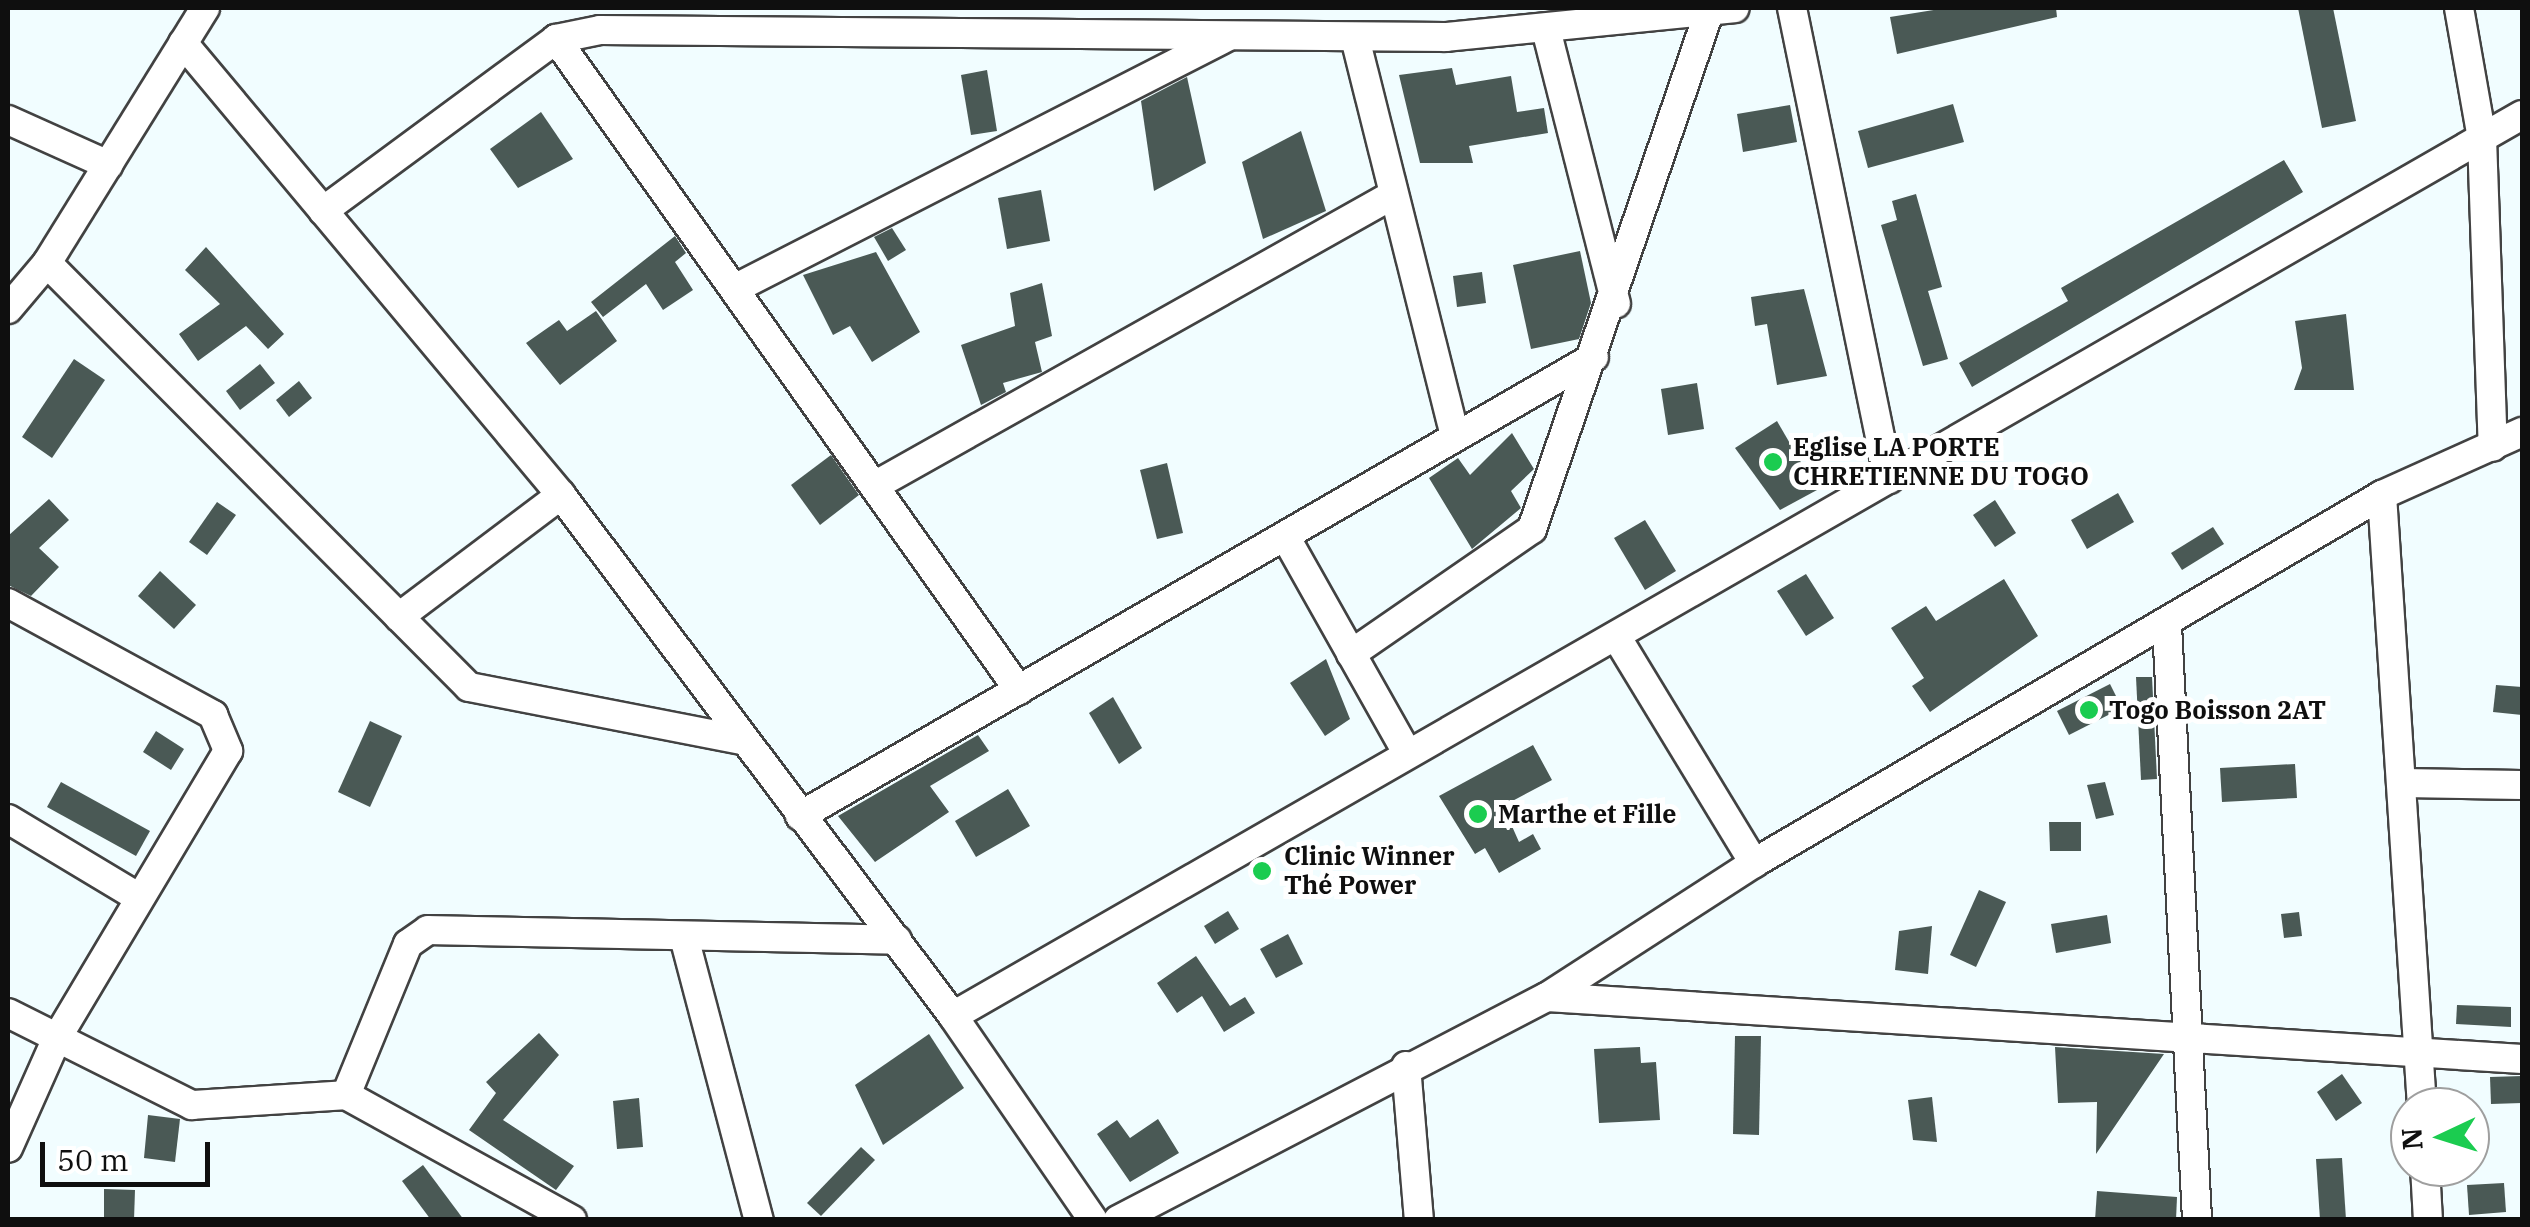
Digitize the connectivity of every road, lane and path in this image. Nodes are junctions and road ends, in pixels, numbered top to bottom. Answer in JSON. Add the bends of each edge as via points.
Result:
{"nodes":[{"id":1,"x":205,"y":8,"type":"edge"},
{"id":2,"x":1792,"y":8,"type":"edge"},
{"id":3,"x":2459,"y":8,"type":"edge"},
{"id":4,"x":1721,"y":11,"type":"edge"},
{"id":5,"x":599,"y":19,"type":"edge"},
{"id":6,"x":1547,"y":33,"type":"junction"},
{"id":7,"x":1230,"y":36,"type":"junction"},
{"id":8,"x":1355,"y":38,"type":"junction"},
{"id":9,"x":556,"y":39,"type":"junction"},
{"id":10,"x":183,"y":43,"type":"junction"},
{"id":11,"x":2522,"y":115,"type":"edge"},
{"id":12,"x":8,"y":120,"type":"edge"},
{"id":13,"x":2482,"y":138,"type":"junction"},
{"id":14,"x":108,"y":165,"type":"junction"},
{"id":15,"x":1389,"y":197,"type":"junction"},
{"id":16,"x":323,"y":211,"type":"junction"},
{"id":17,"x":47,"y":263,"type":"junction"},
{"id":18,"x":738,"y":288,"type":"junction"},
{"id":19,"x":1616,"y":304,"type":"junction"},
{"id":20,"x":8,"y":309,"type":"edge"},
{"id":21,"x":1594,"y":357,"type":"junction"},
{"id":22,"x":2522,"y":432,"type":"edge"},
{"id":23,"x":1455,"y":438,"type":"junction"},
{"id":24,"x":2493,"y":447,"type":"junction"},
{"id":25,"x":1889,"y":479,"type":"junction"},
{"id":26,"x":876,"y":485,"type":"junction"},
{"id":27,"x":2382,"y":494,"type":"junction"},
{"id":28,"x":561,"y":495,"type":"junction"},
{"id":29,"x":1285,"y":536,"type":"junction"},
{"id":30,"x":8,"y":602,"type":"edge"},
{"id":31,"x":399,"y":617,"type":"junction"},
{"id":32,"x":2166,"y":625,"type":"junction"},
{"id":33,"x":1616,"y":636,"type":"junction"},
{"id":34,"x":1352,"y":654,"type":"junction"},
{"id":35,"x":1019,"y":690,"type":"junction"},
{"id":36,"x":742,"y":740,"type":"junction"},
{"id":37,"x":1408,"y":754,"type":"junction"},
{"id":38,"x":2402,"y":783,"type":"junction"},
{"id":39,"x":2522,"y":785,"type":"edge"},
{"id":40,"x":800,"y":816,"type":"junction"},
{"id":41,"x":8,"y":820,"type":"edge"},
{"id":42,"x":1754,"y":863,"type":"junction"},
{"id":43,"x":138,"y":897,"type":"junction"},
{"id":44,"x":684,"y":937,"type":"junction"},
{"id":45,"x":896,"y":940,"type":"junction"},
{"id":46,"x":1546,"y":997,"type":"junction"},
{"id":47,"x":8,"y":1013,"type":"edge"},
{"id":48,"x":953,"y":1016,"type":"junction"},
{"id":49,"x":58,"y":1038,"type":"junction"},
{"id":50,"x":2187,"y":1038,"type":"junction"},
{"id":51,"x":2419,"y":1053,"type":"junction"},
{"id":52,"x":2522,"y":1059,"type":"edge"},
{"id":53,"x":1406,"y":1066,"type":"junction"},
{"id":54,"x":2421,"y":1087,"type":"edge"},
{"id":55,"x":346,"y":1096,"type":"junction"},
{"id":56,"x":8,"y":1148,"type":"edge"},
{"id":57,"x":2426,"y":1187,"type":"edge"},
{"id":58,"x":572,"y":1220,"type":"edge"},
{"id":59,"x":759,"y":1220,"type":"edge"},
{"id":60,"x":1093,"y":1220,"type":"edge"},
{"id":61,"x":1118,"y":1220,"type":"edge"},
{"id":62,"x":1419,"y":1220,"type":"edge"},
{"id":63,"x":2196,"y":1220,"type":"edge"},
{"id":64,"x":2428,"y":1220,"type":"edge"}],
"edges":[{"from":1,"to":10,"type":"street"},
{"from":2,"to":25,"type":"street"},
{"from":3,"to":13,"type":"street"},
{"from":4,"to":6,"type":"street"},
{"from":4,"to":19,"type":"street"},
{"from":5,"to":7,"type":"street"},
{"from":5,"to":9,"type":"street"},
{"from":6,"to":8,"type":"street"},
{"from":6,"to":19,"type":"street"},
{"from":7,"to":8,"type":"street"},
{"from":7,"to":18,"type":"street"},
{"from":8,"to":15,"type":"street"},
{"from":9,"to":16,"type":"street"},
{"from":9,"to":18,"type":"street"},
{"from":10,"to":14,"type":"street"},
{"from":10,"to":16,"type":"street"},
{"from":11,"to":13,"type":"street"},
{"from":12,"to":14,"type":"street"},
{"from":13,"to":24,"type":"street"},
{"from":13,"to":25,"type":"street"},
{"from":14,"to":17,"type":"street"},
{"from":15,"to":23,"type":"street"},
{"from":15,"to":26,"type":"street"},
{"from":16,"to":28,"type":"street"},
{"from":17,"to":20,"type":"street"},
{"from":17,"to":31,"type":"street"},
{"from":18,"to":26,"type":"street"},
{"from":19,"to":21,"type":"street"},
{"from":21,"to":23,"type":"street"},
{"from":21,"to":34,"type":"street","via":[[1532,528]]},
{"from":22,"to":24,"type":"street"},
{"from":23,"to":29,"type":"street"},
{"from":24,"to":27,"type":"street"},
{"from":25,"to":33,"type":"street"},
{"from":26,"to":35,"type":"street"},
{"from":27,"to":32,"type":"street"},
{"from":27,"to":38,"type":"street"},
{"from":28,"to":31,"type":"street"},
{"from":28,"to":36,"type":"street"},
{"from":29,"to":34,"type":"street"},
{"from":29,"to":35,"type":"street"},
{"from":30,"to":43,"type":"street","via":[[213,715],[224,730],[228,750]]},
{"from":31,"to":36,"type":"street","via":[[480,694]]},
{"from":32,"to":42,"type":"street"},
{"from":32,"to":50,"type":"street"},
{"from":33,"to":37,"type":"street"},
{"from":33,"to":42,"type":"street"},
{"from":34,"to":37,"type":"street"},
{"from":35,"to":40,"type":"street"},
{"from":36,"to":40,"type":"street"},
{"from":37,"to":48,"type":"street"},
{"from":38,"to":39,"type":"street"},
{"from":38,"to":51,"type":"street"},
{"from":40,"to":45,"type":"street"},
{"from":41,"to":43,"type":"street"},
{"from":42,"to":46,"type":"street"},
{"from":43,"to":49,"type":"street"},
{"from":44,"to":45,"type":"street"},
{"from":44,"to":55,"type":"street","via":[[416,934]]},
{"from":44,"to":59,"type":"street"},
{"from":45,"to":48,"type":"street"},
{"from":46,"to":50,"type":"street"},
{"from":46,"to":53,"type":"street"},
{"from":47,"to":49,"type":"street"},
{"from":48,"to":60,"type":"street"},
{"from":49,"to":55,"type":"street","via":[[192,1106]]},
{"from":49,"to":56,"type":"street"},
{"from":50,"to":51,"type":"street"},
{"from":50,"to":63,"type":"street"},
{"from":51,"to":52,"type":"street"},
{"from":51,"to":54,"type":"street"},
{"from":53,"to":61,"type":"street"},
{"from":53,"to":62,"type":"street"},
{"from":55,"to":58,"type":"street"},
{"from":57,"to":64,"type":"street"}]}
